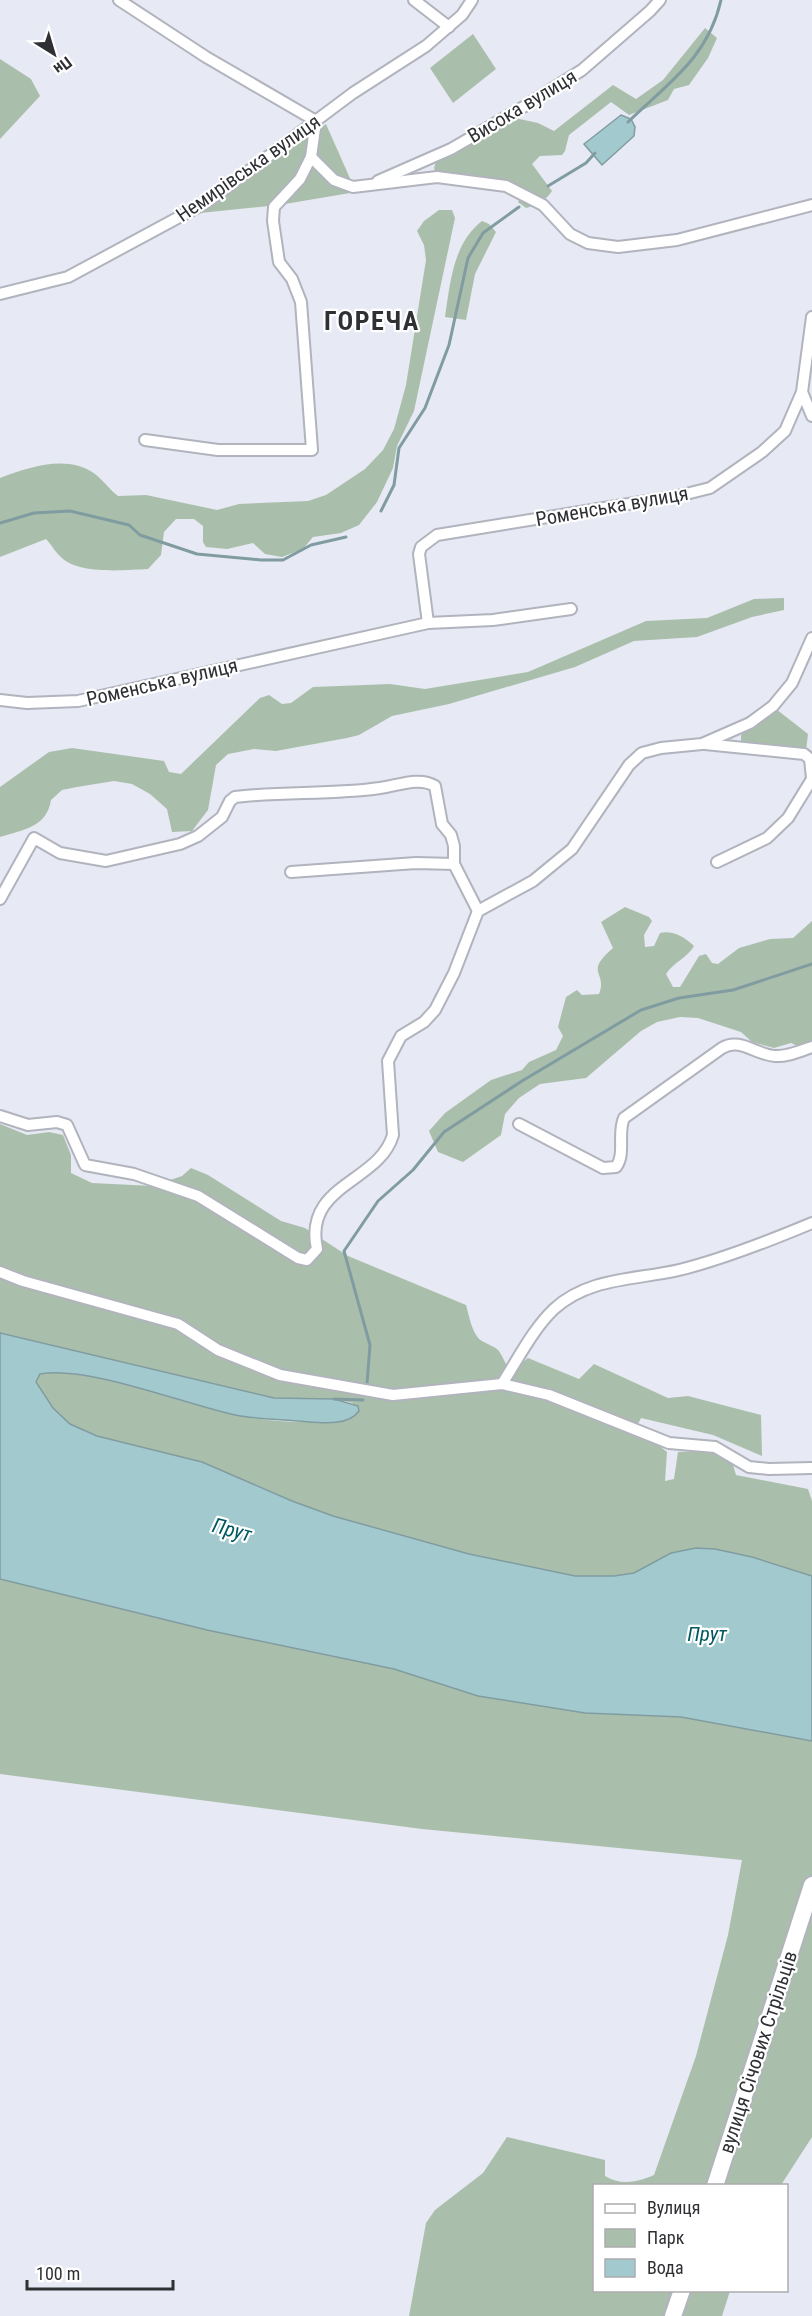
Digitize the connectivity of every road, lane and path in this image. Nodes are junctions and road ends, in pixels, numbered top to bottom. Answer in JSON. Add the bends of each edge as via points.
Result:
{"nodes":[{"id":1,"x":119,"y":0,"type":"edge"},
{"id":2,"x":414,"y":0,"type":"edge"},
{"id":3,"x":472,"y":0,"type":"edge"},
{"id":4,"x":660,"y":0,"type":"edge"},
{"id":5,"x":449,"y":27,"type":"junction"},
{"id":6,"x":316,"y":121,"type":"junction"},
{"id":7,"x":311,"y":157,"type":"junction"},
{"id":8,"x":367,"y":186,"type":"junction"},
{"id":9,"x":812,"y":205,"type":"edge"},
{"id":10,"x":0,"y":294,"type":"edge"},
{"id":11,"x":812,"y":316,"type":"edge"},
{"id":12,"x":802,"y":392,"type":"junction"},
{"id":13,"x":812,"y":416,"type":"edge"},
{"id":14,"x":145,"y":441,"type":"dead end"},
{"id":15,"x":571,"y":609,"type":"dead end"},
{"id":16,"x":428,"y":623,"type":"junction"},
{"id":17,"x":812,"y":638,"type":"edge"},
{"id":18,"x":0,"y":700,"type":"edge"},
{"id":19,"x":702,"y":744,"type":"junction"},
{"id":20,"x":812,"y":778,"type":"edge"},
{"id":21,"x":717,"y":862,"type":"dead end"},
{"id":22,"x":454,"y":864,"type":"junction"},
{"id":23,"x":291,"y":872,"type":"dead end"},
{"id":24,"x":0,"y":899,"type":"edge"},
{"id":25,"x":478,"y":911,"type":"junction"},
{"id":26,"x":812,"y":1047,"type":"edge"},
{"id":27,"x":0,"y":1116,"type":"edge"},
{"id":28,"x":519,"y":1124,"type":"dead end"},
{"id":29,"x":812,"y":1224,"type":"edge"},
{"id":30,"x":0,"y":1272,"type":"edge"},
{"id":31,"x":502,"y":1384,"type":"junction"},
{"id":32,"x":812,"y":1468,"type":"edge"},
{"id":33,"x":812,"y":1885,"type":"edge"},
{"id":34,"x":717,"y":2184,"type":"edge"},
{"id":35,"x":681,"y":2292,"type":"edge"},
{"id":36,"x":673,"y":2316,"type":"edge"}],
"edges":[{"from":1,"to":6,"type":"street","via":[[206,57]]},
{"from":2,"to":5,"type":"street"},
{"from":3,"to":5,"type":"street","name":"Немирівська вулиця"},
{"from":4,"to":8,"type":"street","name":"Висока вулиця","via":[[582,70],[451,148]]},
{"from":5,"to":6,"type":"street","name":"Немирівська вулиця"},
{"from":6,"to":7,"type":"street"},
{"from":6,"to":10,"type":"street","name":"Немирівська вулиця","via":[[207,202],[140,239],[68,277]]},
{"from":7,"to":8,"type":"street","via":[[334,180],[353,187]]},
{"from":7,"to":14,"type":"street","via":[[300,179],[274,207],[273,221],[279,262],[292,279],[301,302],[312,450],[218,450]]},
{"from":8,"to":9,"type":"street","via":[[437,177],[506,186],[543,205],[570,234],[588,243],[618,247],[677,240]]},
{"from":11,"to":12,"type":"street","name":"Роменська вулиця"},
{"from":12,"to":13,"type":"street"},
{"from":12,"to":16,"type":"street","name":"Роменська вулиця","via":[[784,431],[710,488],[437,535],[418,554]]},
{"from":15,"to":16,"type":"street","name":"Роменська вулиця","via":[[493,620]]},
{"from":16,"to":18,"type":"street","name":"Роменська вулиця","via":[[78,701]]},
{"from":17,"to":19,"type":"street","via":[[792,683],[773,706],[750,723]]},
{"from":19,"to":20,"type":"street","via":[[804,754],[810,759]]},
{"from":19,"to":25,"type":"street","via":[[642,753],[629,765],[572,849],[533,881]]},
{"from":20,"to":21,"type":"street","via":[[788,818],[767,838]]},
{"from":22,"to":23,"type":"street"},
{"from":22,"to":24,"type":"street","via":[[454,846],[442,824],[435,786],[415,782],[379,789],[235,797],[222,818],[198,836],[106,861],[60,853],[34,838]]},
{"from":22,"to":25,"type":"street"},
{"from":25,"to":27,"type":"street","via":[[435,1010],[401,1036],[388,1060],[391,1143],[322,1209],[314,1223],[316,1249],[307,1260],[198,1196],[134,1174],[85,1165],[67,1125],[28,1125]]},
{"from":26,"to":28,"type":"street","via":[[782,1056],[763,1054],[737,1043],[722,1048],[624,1118],[616,1167],[603,1168]]},
{"from":29,"to":31,"type":"street","via":[[677,1270],[616,1280],[584,1290],[555,1309]]},
{"from":30,"to":31,"type":"street","via":[[178,1324],[218,1350],[280,1375],[393,1395]]},
{"from":31,"to":32,"type":"street","via":[[549,1395],[669,1443],[715,1447],[748,1467]]},
{"from":33,"to":34,"type":"main road","name":"вулиця Січових Стрільців"},
{"from":35,"to":36,"type":"main road"}]}
